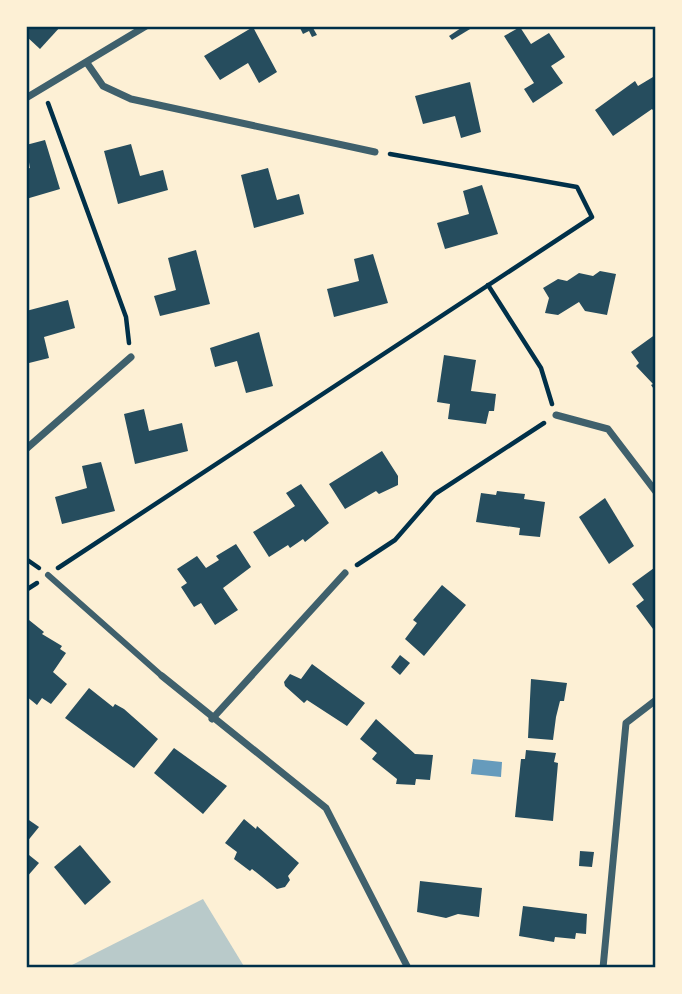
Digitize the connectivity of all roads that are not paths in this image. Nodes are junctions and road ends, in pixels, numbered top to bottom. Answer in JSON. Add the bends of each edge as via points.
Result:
{"nodes":[{"id":1,"x":146,"y":26,"type":"edge"},
{"id":2,"x":87,"y":63,"type":"junction"},
{"id":3,"x":26,"y":98,"type":"edge"},
{"id":4,"x":375,"y":152,"type":"road end"},
{"id":5,"x":131,"y":357,"type":"road end"},
{"id":6,"x":556,"y":415,"type":"road end"},
{"id":7,"x":26,"y":449,"type":"edge"},
{"id":8,"x":656,"y":492,"type":"edge"},
{"id":9,"x":345,"y":573,"type":"road end"},
{"id":10,"x":48,"y":575,"type":"road end"},
{"id":11,"x":162,"y":676,"type":"joint"},
{"id":12,"x":656,"y":700,"type":"edge"},
{"id":13,"x":212,"y":719,"type":"junction"},
{"id":14,"x":408,"y":968,"type":"edge"},
{"id":15,"x":603,"y":968,"type":"edge"}],
"edges":[{"from":1,"to":2,"type":"street"},
{"from":2,"to":3,"type":"street"},
{"from":2,"to":4,"type":"street","via":[[103,86],[131,99]]},
{"from":5,"to":7,"type":"street"},
{"from":6,"to":8,"type":"street","via":[[608,429]]},
{"from":9,"to":13,"type":"street"},
{"from":10,"to":11,"type":"street"},
{"from":11,"to":13,"type":"street"},
{"from":12,"to":15,"type":"street","via":[[626,723]]},
{"from":13,"to":14,"type":"street","via":[[326,808]]}]}
